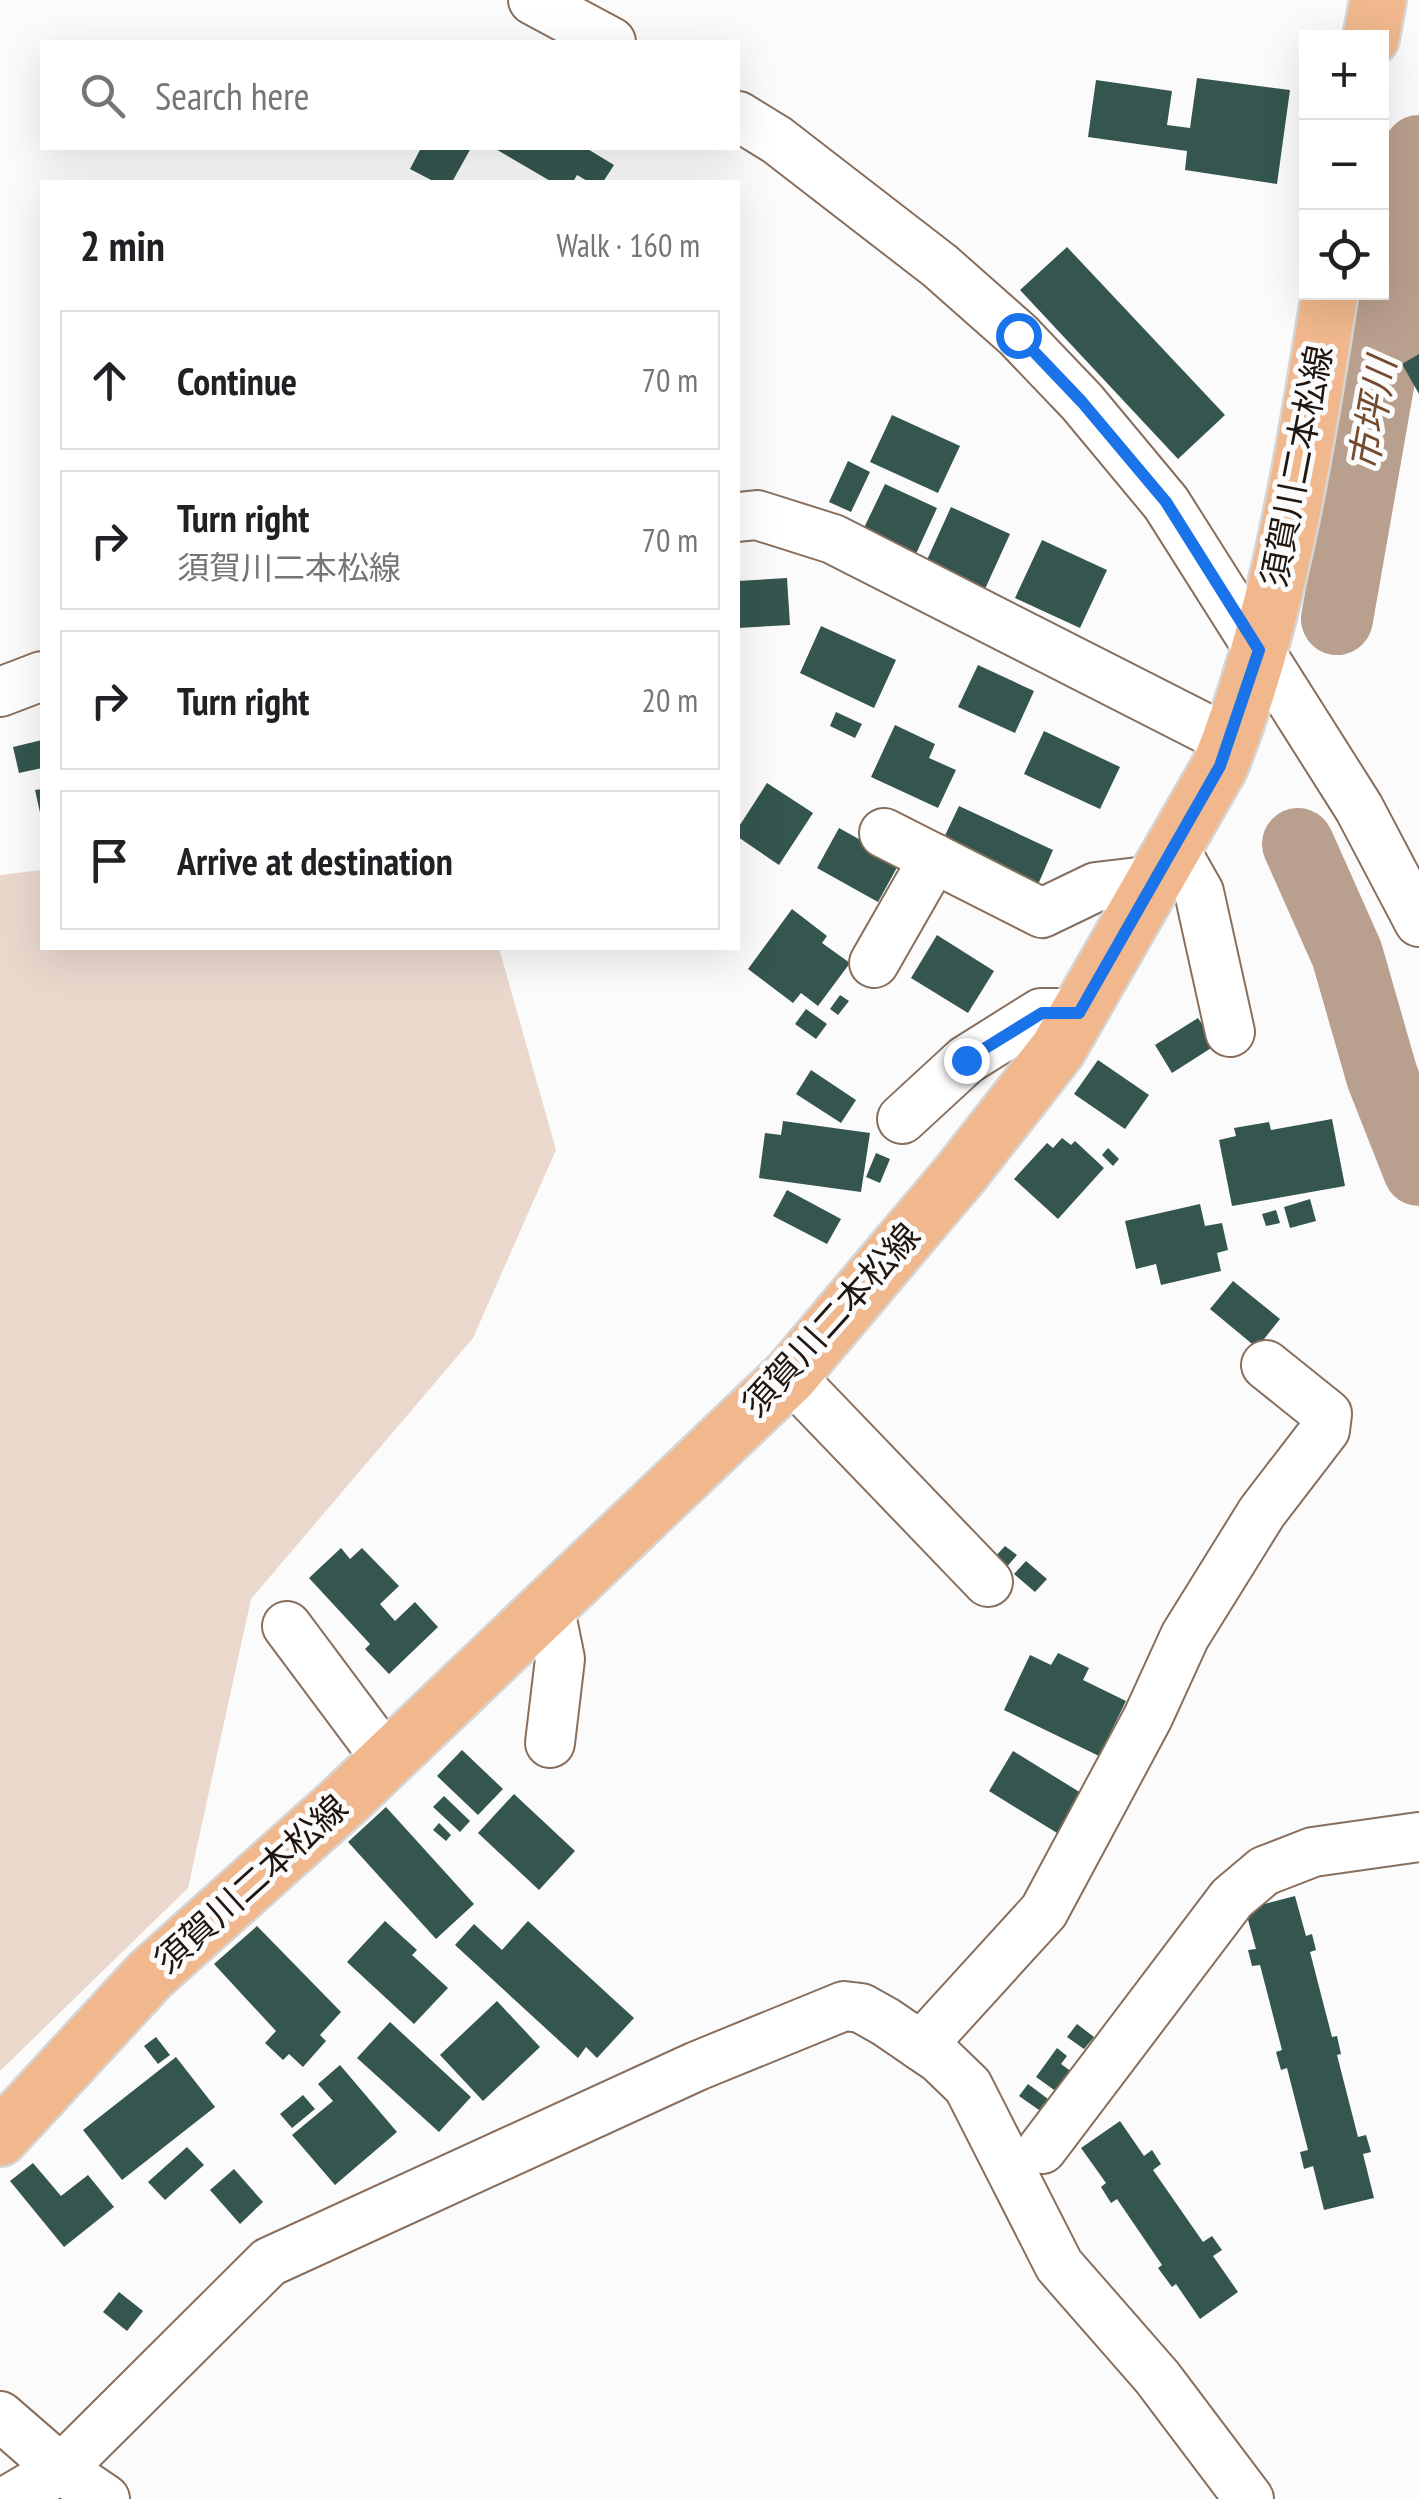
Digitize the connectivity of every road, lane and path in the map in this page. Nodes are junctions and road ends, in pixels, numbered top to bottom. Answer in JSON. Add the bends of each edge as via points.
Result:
{"nodes":[{"id":1,"x":533,"y":0,"type":"edge"},
{"id":2,"x":1378,"y":0,"type":"edge"},
{"id":3,"x":1372,"y":30,"type":"edge"},
{"id":4,"x":607,"y":40,"type":"edge"},
{"id":5,"x":740,"y":117,"type":"edge"},
{"id":6,"x":1329,"y":300,"type":"edge"},
{"id":7,"x":740,"y":517,"type":"edge"},
{"id":8,"x":1259,"y":650,"type":"junction"},
{"id":9,"x":40,"y":677,"type":"edge"},
{"id":10,"x":0,"y":692,"type":"edge"},
{"id":11,"x":1230,"y":740,"type":"junction"},
{"id":12,"x":884,"y":833,"type":"dead end"},
{"id":13,"x":934,"y":858,"type":"junction"},
{"id":14,"x":1164,"y":864,"type":"junction"},
{"id":15,"x":1419,"y":922,"type":"edge"},
{"id":16,"x":874,"y":963,"type":"dead end"},
{"id":17,"x":1079,"y":1013,"type":"junction"},
{"id":18,"x":1230,"y":1032,"type":"dead end"},
{"id":19,"x":902,"y":1119,"type":"dead end"},
{"id":20,"x":1266,"y":1365,"type":"dead end"},
{"id":21,"x":790,"y":1376,"type":"junction"},
{"id":22,"x":988,"y":1582,"type":"dead end"},
{"id":23,"x":548,"y":1605,"type":"junction"},
{"id":24,"x":287,"y":1626,"type":"dead end"},
{"id":25,"x":550,"y":1743,"type":"dead end"},
{"id":26,"x":387,"y":1760,"type":"junction"},
{"id":27,"x":1419,"y":1837,"type":"edge"},
{"id":28,"x":921,"y":2046,"type":"junction"},
{"id":29,"x":0,"y":2138,"type":"edge"},
{"id":30,"x":1042,"y":2149,"type":"dead end"},
{"id":31,"x":0,"y":2416,"type":"edge"},
{"id":32,"x":60,"y":2468,"type":"junction"},
{"id":33,"x":10,"y":2499,"type":"edge"},
{"id":34,"x":105,"y":2499,"type":"edge"},
{"id":35,"x":1249,"y":2499,"type":"edge"}],
"edges":[{"from":1,"to":4,"type":"street"},
{"from":2,"to":3,"type":"main road"},
{"from":5,"to":8,"type":"street","via":[[881,220],[1018,335],[1166,502]]},
{"from":6,"to":8,"type":"main road","name":"須賀川二本松線"},
{"from":7,"to":11,"type":"street","via":[[832,538]]},
{"from":8,"to":11,"type":"main road","name":"須賀川二本松線"},
{"from":8,"to":15,"type":"street","via":[[1359,808]]},
{"from":9,"to":10,"type":"street"},
{"from":11,"to":14,"type":"main road","name":"須賀川二本松線"},
{"from":12,"to":13,"type":"street"},
{"from":13,"to":14,"type":"street","via":[[1042,913]]},
{"from":13,"to":16,"type":"street"},
{"from":14,"to":17,"type":"main road","name":"須賀川二本松線"},
{"from":14,"to":18,"type":"street","via":[[1199,892]]},
{"from":17,"to":19,"type":"street","via":[[1042,1013],[966,1060]]},
{"from":17,"to":21,"type":"main road","name":"須賀川二本松線","via":[[961,1173]]},
{"from":20,"to":28,"type":"street","via":[[1326,1414],[1325,1430],[1262,1512],[1186,1636],[1044,1910]]},
{"from":21,"to":22,"type":"street"},
{"from":21,"to":23,"type":"main road","name":"須賀川二本松線"},
{"from":23,"to":25,"type":"street","via":[[560,1659]]},
{"from":23,"to":26,"type":"main road","name":"須賀川二本松線"},
{"from":24,"to":26,"type":"street"},
{"from":26,"to":29,"type":"main road","name":"須賀川二本松線","via":[[150,1974]]},
{"from":27,"to":30,"type":"street","via":[[1314,1852],[1264,1871],[1232,1898]]},
{"from":28,"to":32,"type":"street","via":[[861,2008],[844,2006],[269,2262]]},
{"from":28,"to":35,"type":"street","via":[[968,2086],[1060,2265]]},
{"from":31,"to":32,"type":"street"},
{"from":32,"to":33,"type":"street"},
{"from":32,"to":34,"type":"street"}]}
